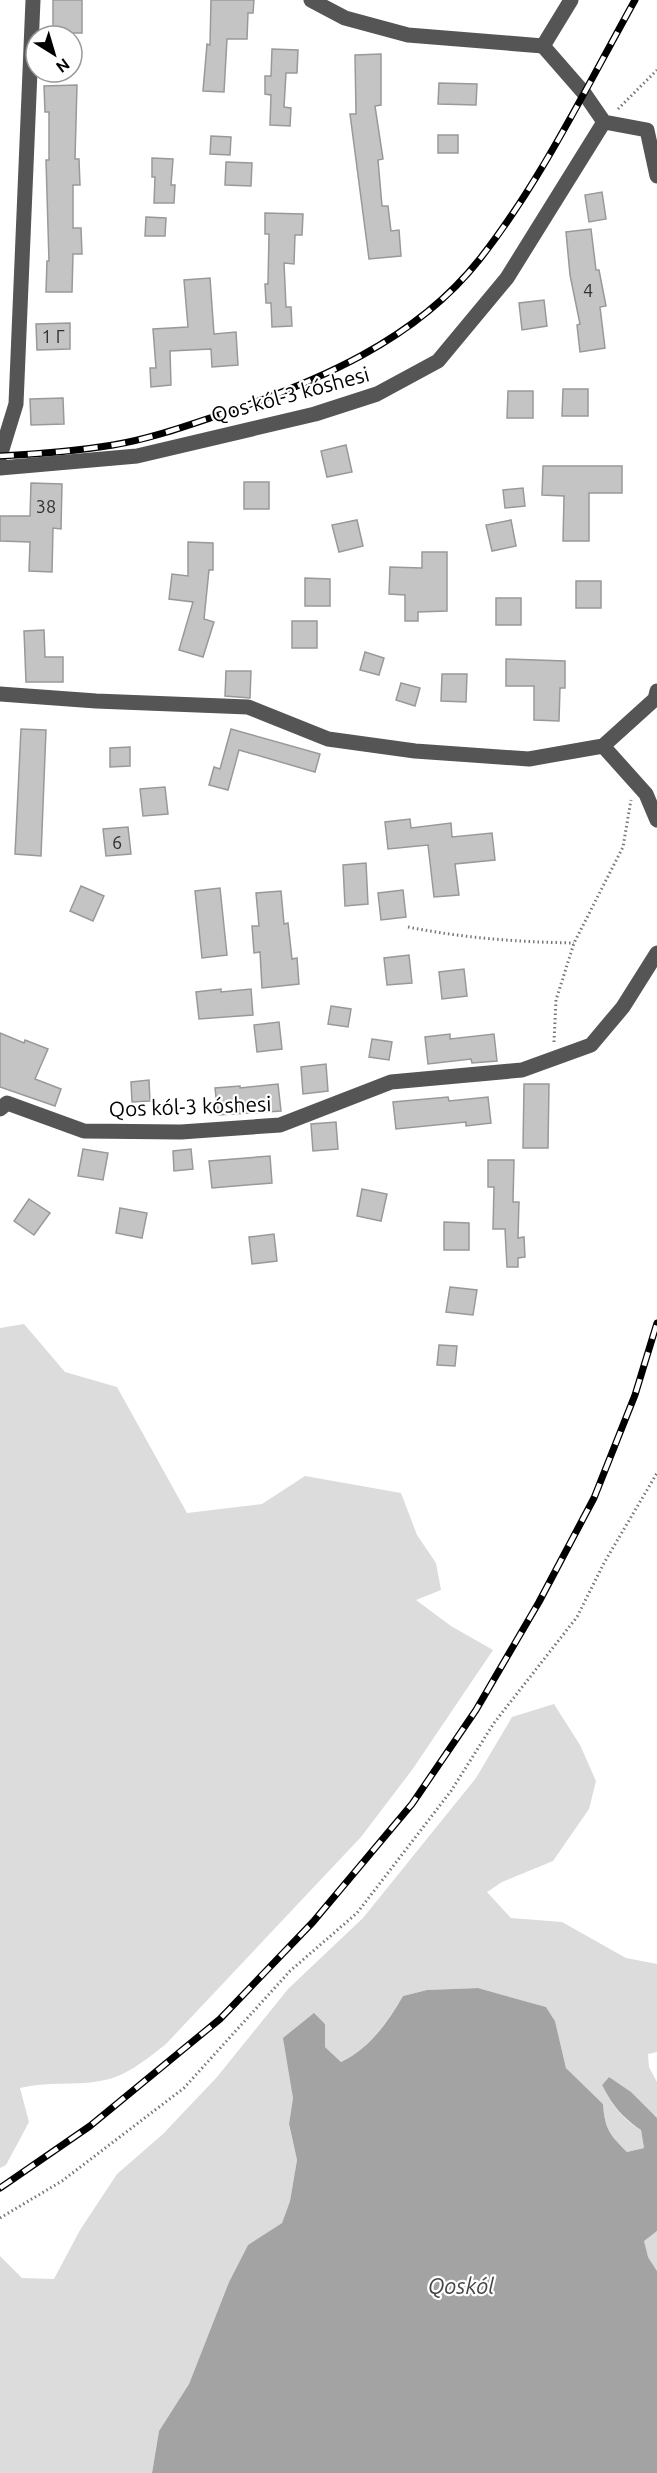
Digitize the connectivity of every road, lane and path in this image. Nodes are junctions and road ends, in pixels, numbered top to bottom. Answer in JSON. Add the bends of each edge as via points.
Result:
{"nodes":[{"id":1,"x":33,"y":0,"type":"edge"},
{"id":2,"x":311,"y":0,"type":"edge"},
{"id":3,"x":571,"y":0,"type":"edge"},
{"id":4,"x":543,"y":46,"type":"junction"},
{"id":5,"x":657,"y":70,"type":"edge"},
{"id":6,"x":604,"y":122,"type":"junction"},
{"id":7,"x":657,"y":176,"type":"edge"},
{"id":8,"x":0,"y":456,"type":"edge"},
{"id":9,"x":0,"y":468,"type":"edge"},
{"id":10,"x":0,"y":694,"type":"edge"},
{"id":11,"x":656,"y":695,"type":"edge"},
{"id":12,"x":603,"y":746,"type":"junction"},
{"id":13,"x":634,"y":781,"type":"junction"},
{"id":14,"x":657,"y":820,"type":"edge"},
{"id":15,"x":408,"y":927,"type":"dead end"},
{"id":16,"x":574,"y":943,"type":"junction"},
{"id":17,"x":657,"y":953,"type":"edge"},
{"id":18,"x":553,"y":1059,"type":"junction"},
{"id":19,"x":0,"y":1109,"type":"edge"},
{"id":20,"x":657,"y":1473,"type":"edge"},
{"id":21,"x":0,"y":2218,"type":"edge"}],
"edges":[{"from":1,"to":8,"type":"street","via":[[16,404]]},
{"from":2,"to":4,"type":"street","via":[[345,18],[408,35]]},
{"from":3,"to":4,"type":"street"},
{"from":4,"to":6,"type":"street"},
{"from":5,"to":6,"type":"path"},
{"from":6,"to":7,"type":"street","via":[[647,130]]},
{"from":6,"to":9,"type":"street","name":"Qos kól-3 kóshesi","via":[[507,278],[438,361],[377,394],[315,414],[137,456]]},
{"from":10,"to":12,"type":"street","via":[[248,707],[328,739],[416,751],[529,759]]},
{"from":11,"to":12,"type":"street"},
{"from":12,"to":13,"type":"street"},
{"from":13,"to":14,"type":"street","via":[[646,794]]},
{"from":13,"to":16,"type":"path","via":[[623,847]]},
{"from":15,"to":16,"type":"path","via":[[511,941]]},
{"from":16,"to":18,"type":"path","via":[[556,1000]]},
{"from":17,"to":18,"type":"street","name":"Qos kól-3 kóshesi","via":[[623,1007],[591,1046]]},
{"from":18,"to":19,"type":"street","name":"Qos kól-3 kóshesi","via":[[522,1071],[391,1082],[280,1125],[181,1132],[84,1131],[6,1103]]},
{"from":20,"to":21,"type":"path","via":[[577,1617],[494,1723],[451,1791],[357,1913],[290,1971],[184,2088],[62,2181]]}]}
